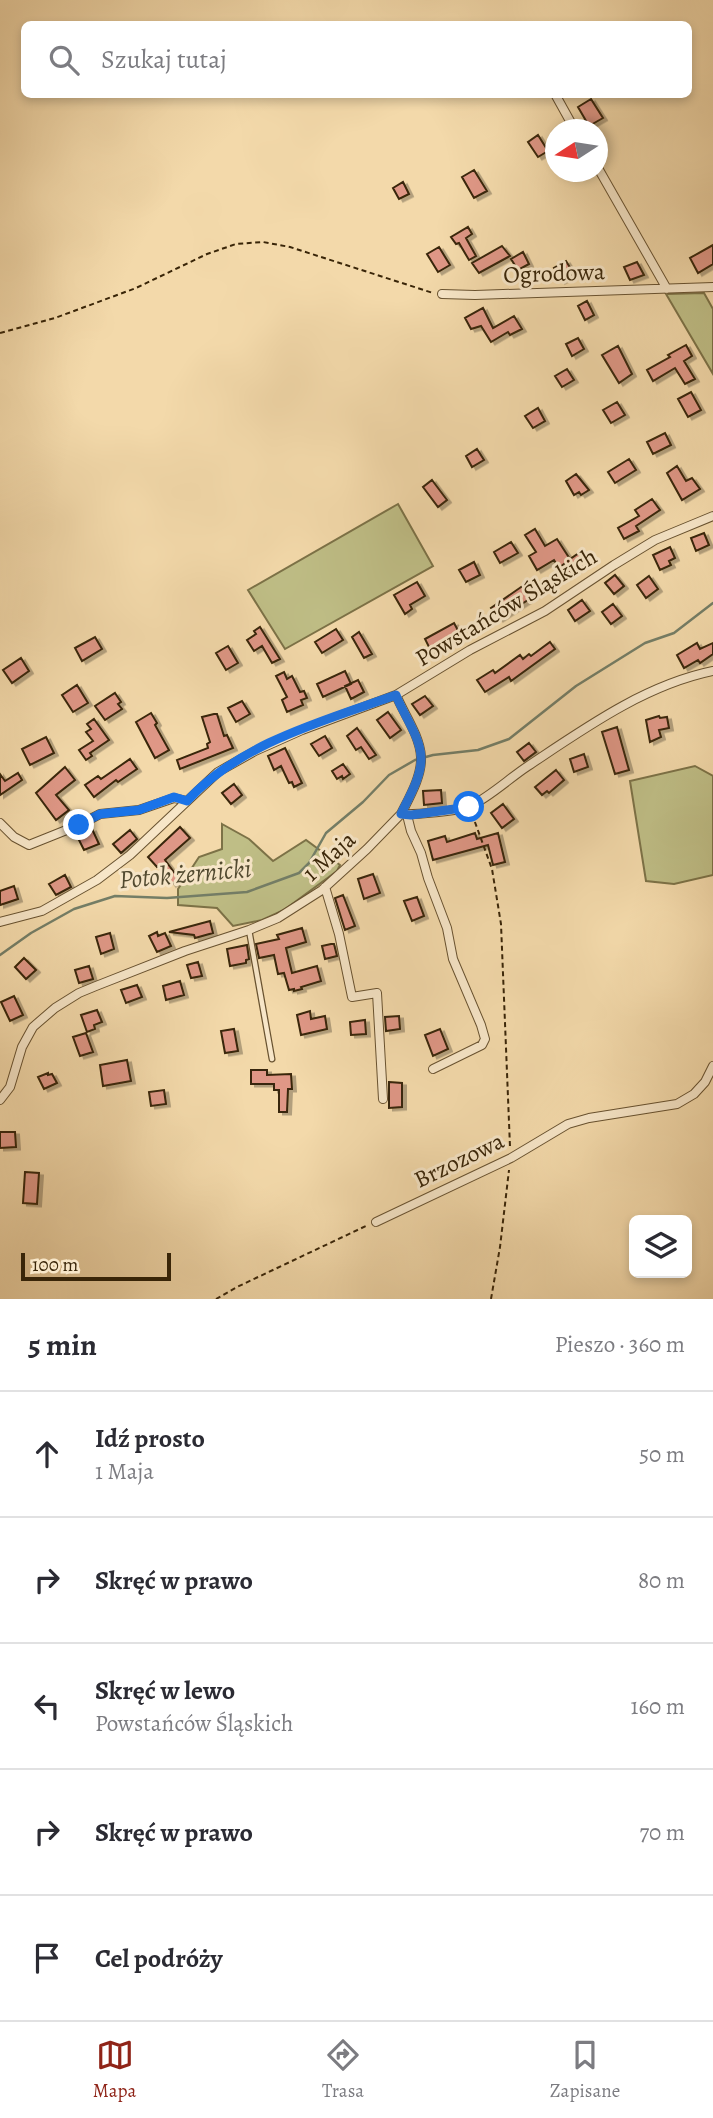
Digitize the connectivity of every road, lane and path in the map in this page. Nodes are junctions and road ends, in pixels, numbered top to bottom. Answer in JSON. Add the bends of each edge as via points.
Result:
{"nodes":[{"id":1,"x":557,"y":98,"type":"edge"},
{"id":2,"x":569,"y":119,"type":"edge"},
{"id":3,"x":605,"y":182,"type":"edge"},
{"id":4,"x":713,"y":287,"type":"edge"},
{"id":5,"x":667,"y":289,"type":"junction"},
{"id":6,"x":442,"y":294,"type":"joint"},
{"id":7,"x":0,"y":334,"type":"edge"},
{"id":8,"x":713,"y":516,"type":"edge"},
{"id":9,"x":713,"y":671,"type":"edge"},
{"id":10,"x":396,"y":695,"type":"junction"},
{"id":11,"x":187,"y":801,"type":"junction"},
{"id":12,"x":469,"y":807,"type":"junction"},
{"id":13,"x":404,"y":814,"type":"junction"},
{"id":14,"x":0,"y":823,"type":"edge"},
{"id":15,"x":325,"y":887,"type":"junction"},
{"id":16,"x":0,"y":922,"type":"edge"},
{"id":17,"x":249,"y":930,"type":"junction"},
{"id":18,"x":272,"y":1059,"type":"dead end"},
{"id":19,"x":713,"y":1066,"type":"edge"},
{"id":20,"x":433,"y":1069,"type":"dead end"},
{"id":21,"x":0,"y":1100,"type":"edge"},
{"id":22,"x":383,"y":1100,"type":"dead end"},
{"id":23,"x":511,"y":1158,"type":"junction"},
{"id":24,"x":376,"y":1222,"type":"joint"},
{"id":25,"x":216,"y":1299,"type":"edge"},
{"id":26,"x":491,"y":1299,"type":"edge"}],
"edges":[{"from":1,"to":2,"type":"street"},
{"from":3,"to":5,"type":"street"},
{"from":4,"to":5,"type":"street","name":"Ogrodowa"},
{"from":5,"to":6,"type":"street","name":"Ogrodowa"},
{"from":6,"to":7,"type":"path","via":[[290,247],[236,244],[125,292]]},
{"from":8,"to":10,"type":"street","name":"Powstańców Śląskich","via":[[655,540],[545,611]]},
{"from":9,"to":12,"type":"street","via":[[659,688],[613,712]]},
{"from":10,"to":11,"type":"street","name":"Powstańców Śląskich","via":[[255,751],[218,772]]},
{"from":10,"to":13,"type":"street","via":[[421,757]]},
{"from":11,"to":14,"type":"street","via":[[174,797],[139,810],[100,814],[29,845]]},
{"from":11,"to":16,"type":"street","name":"Powstańców Śląskich","via":[[119,866],[42,911]]},
{"from":12,"to":13,"type":"street"},
{"from":12,"to":23,"type":"path","via":[[492,869],[501,924]]},
{"from":13,"to":15,"type":"street","name":"1 Maja"},
{"from":13,"to":20,"type":"street","via":[[485,1038],[482,1045]]},
{"from":15,"to":17,"type":"street","name":"1 Maja","via":[[278,918]]},
{"from":15,"to":22,"type":"street","via":[[352,997],[377,993]]},
{"from":17,"to":18,"type":"lane"},
{"from":17,"to":21,"type":"street","name":"1 Maja","via":[[185,951],[60,1004],[33,1027],[10,1087]]},
{"from":19,"to":23,"type":"street","name":"Brzozowa","via":[[694,1094],[677,1104],[568,1124]]},
{"from":23,"to":24,"type":"street","name":"Brzozowa"},
{"from":23,"to":26,"type":"path"},
{"from":24,"to":25,"type":"path"}]}
